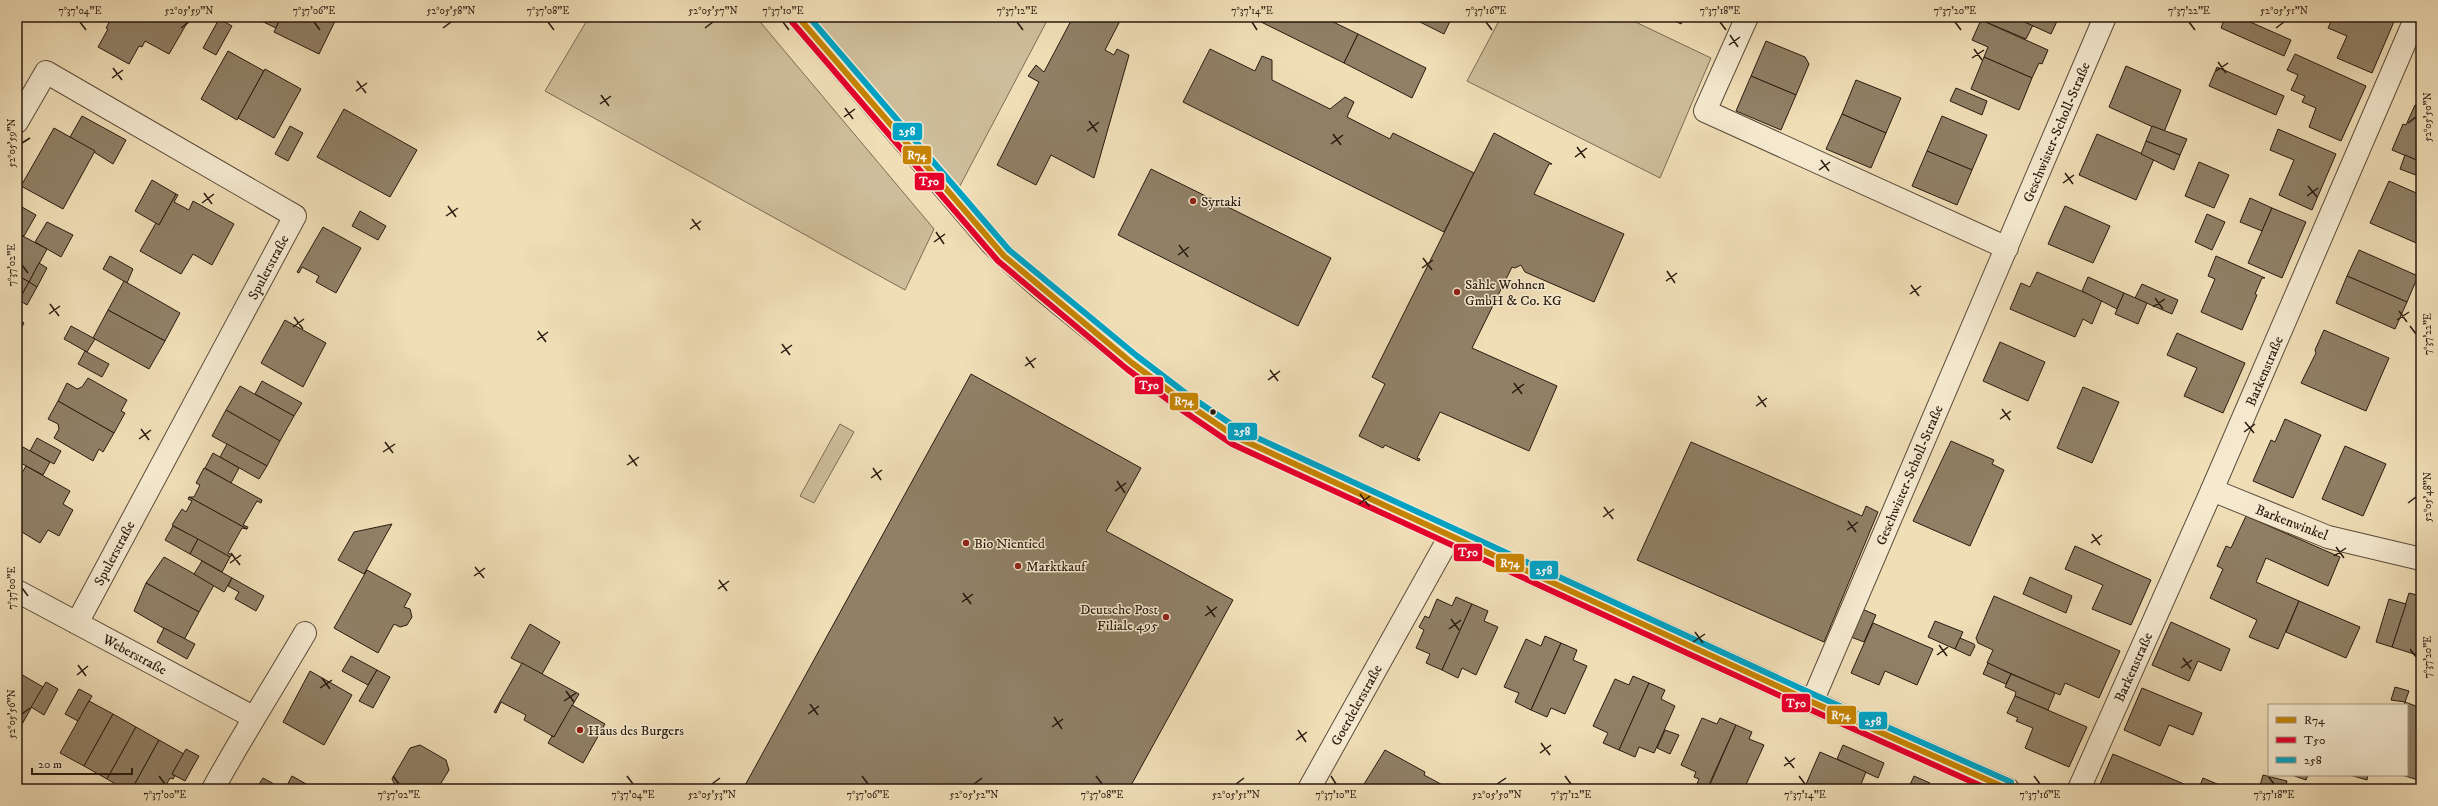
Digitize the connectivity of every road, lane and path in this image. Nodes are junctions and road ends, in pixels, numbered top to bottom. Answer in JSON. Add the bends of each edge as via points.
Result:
{"nodes":[{"id":1,"x":798,"y":17,"type":"edge"},
{"id":2,"x":1747,"y":17,"type":"edge"},
{"id":3,"x":2106,"y":17,"type":"edge"},
{"id":4,"x":2416,"y":17,"type":"edge"},
{"id":5,"x":17,"y":122,"type":"edge"},
{"id":6,"x":2007,"y":248,"type":"junction"},
{"id":7,"x":2212,"y":490,"type":"junction"},
{"id":8,"x":1450,"y":536,"type":"junction"},
{"id":9,"x":2421,"y":559,"type":"edge"},
{"id":10,"x":17,"y":591,"type":"edge"},
{"id":11,"x":77,"y":623,"type":"junction"},
{"id":12,"x":305,"y":634,"type":"dead end"},
{"id":13,"x":1812,"y":702,"type":"junction"},
{"id":14,"x":252,"y":717,"type":"junction"},
{"id":15,"x":213,"y":789,"type":"edge"},
{"id":16,"x":1309,"y":789,"type":"edge"},
{"id":17,"x":2008,"y":789,"type":"edge"},
{"id":18,"x":2079,"y":789,"type":"edge"}],
"edges":[{"from":1,"to":8,"type":"street","via":[[991,243],[1023,275],[1149,376],[1236,437]]},
{"from":2,"to":6,"type":"street","via":[[1705,111]]},
{"from":3,"to":6,"type":"street","name":"Geschwister-Scholl-Straße"},
{"from":4,"to":7,"type":"street","name":"Barkenstraße"},
{"from":5,"to":11,"type":"street","name":"Spulerstraße","via":[[46,72],[295,216]]},
{"from":6,"to":13,"type":"street","name":"Geschwister-Scholl-Straße"},
{"from":7,"to":9,"type":"street","name":"Barkenwinkel","via":[[2328,537]]},
{"from":7,"to":18,"type":"street","name":"Barkenstraße"},
{"from":8,"to":13,"type":"street"},
{"from":8,"to":16,"type":"street","name":"Goerdelerstraße"},
{"from":10,"to":11,"type":"street","name":"Weberstraße"},
{"from":11,"to":14,"type":"street","name":"Weberstraße"},
{"from":12,"to":14,"type":"street","via":[[266,700]]},
{"from":13,"to":17,"type":"street"},
{"from":14,"to":15,"type":"street"}]}
